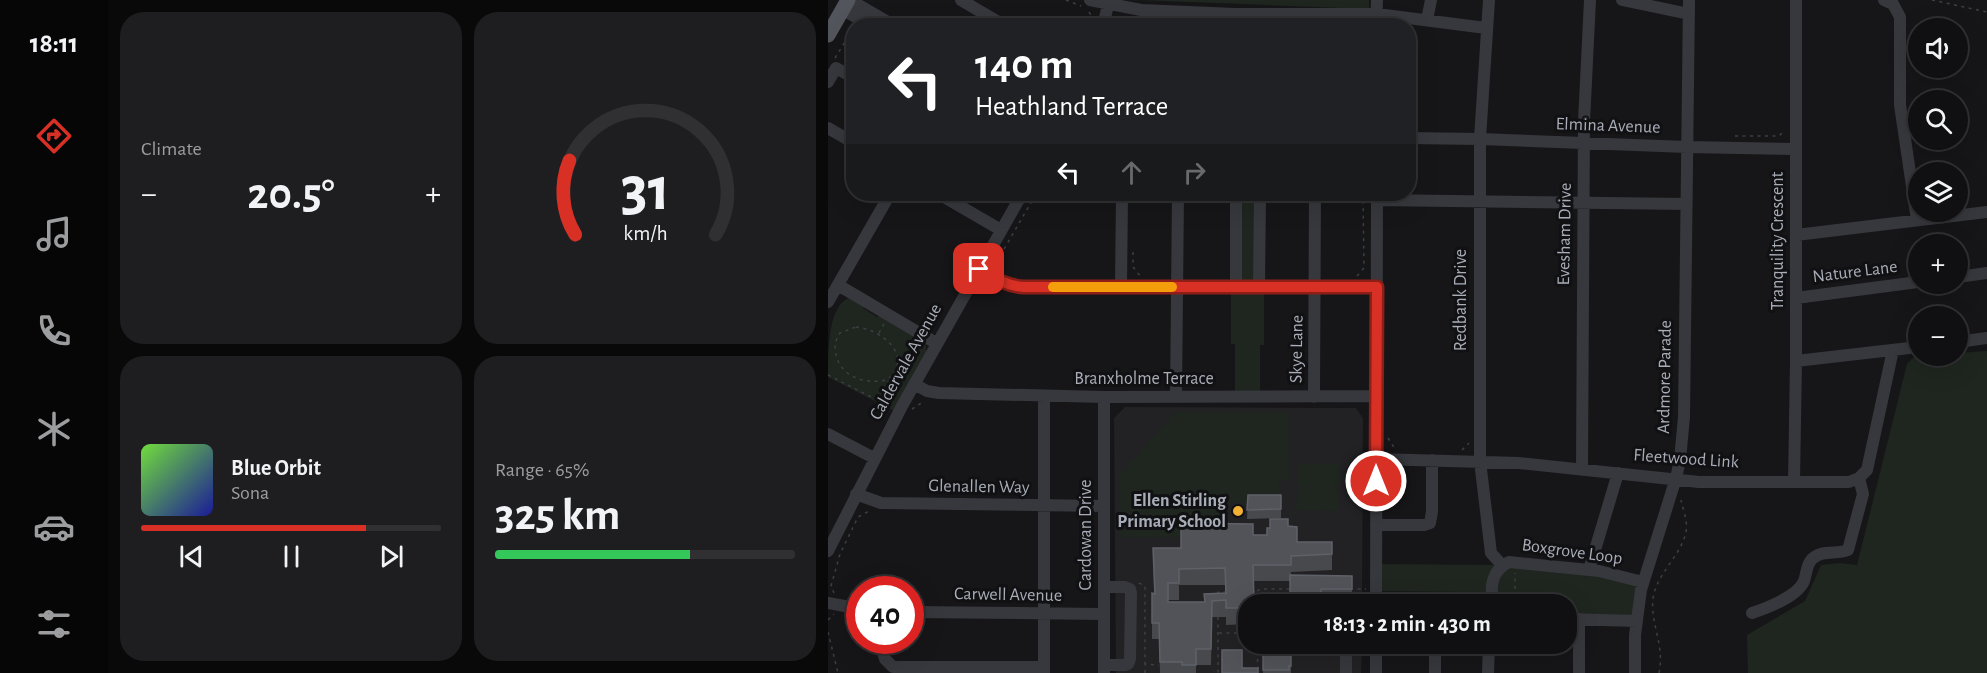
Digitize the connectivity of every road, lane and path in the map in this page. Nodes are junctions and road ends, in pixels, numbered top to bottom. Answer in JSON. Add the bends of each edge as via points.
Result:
{"nodes":[{"id":1,"x":961,"y":0,"type":"edge"},
{"id":2,"x":1066,"y":0,"type":"edge"},
{"id":3,"x":1090,"y":0,"type":"edge"},
{"id":4,"x":1377,"y":0,"type":"edge"},
{"id":5,"x":1431,"y":0,"type":"edge"},
{"id":6,"x":1489,"y":0,"type":"edge"},
{"id":7,"x":1590,"y":0,"type":"edge"},
{"id":8,"x":1623,"y":0,"type":"edge"},
{"id":9,"x":1689,"y":0,"type":"edge"},
{"id":10,"x":1796,"y":0,"type":"edge"},
{"id":11,"x":1884,"y":0,"type":"edge"},
{"id":12,"x":1932,"y":0,"type":"edge"},
{"id":13,"x":847,"y":3,"type":"edge"},
{"id":14,"x":1108,"y":5,"type":"junction"},
{"id":15,"x":1176,"y":12,"type":"junction"},
{"id":16,"x":1987,"y":12,"type":"edge"},
{"id":17,"x":1689,"y":14,"type":"junction"},
{"id":18,"x":863,"y":18,"type":"edge"},
{"id":19,"x":880,"y":18,"type":"edge"},
{"id":20,"x":991,"y":18,"type":"edge"},
{"id":21,"x":1092,"y":18,"type":"edge"},
{"id":22,"x":1105,"y":18,"type":"edge"},
{"id":23,"x":1176,"y":18,"type":"edge"},
{"id":24,"x":1220,"y":18,"type":"edge"},
{"id":25,"x":1376,"y":18,"type":"edge"},
{"id":26,"x":1416,"y":20,"type":"edge"},
{"id":27,"x":1427,"y":20,"type":"junction"},
{"id":28,"x":1486,"y":28,"type":"junction"},
{"id":29,"x":828,"y":35,"type":"edge"},
{"id":30,"x":846,"y":40,"type":"edge"},
{"id":31,"x":834,"y":59,"type":"dead end"},
{"id":32,"x":846,"y":74,"type":"edge"},
{"id":33,"x":828,"y":82,"type":"edge"},
{"id":34,"x":1788,"y":126,"type":"dead end"},
{"id":35,"x":828,"y":128,"type":"edge"},
{"id":36,"x":1735,"y":136,"type":"dead end"},
{"id":37,"x":1416,"y":137,"type":"edge"},
{"id":38,"x":846,"y":138,"type":"edge"},
{"id":39,"x":1480,"y":139,"type":"junction"},
{"id":40,"x":1584,"y":142,"type":"junction"},
{"id":41,"x":1687,"y":147,"type":"junction"},
{"id":42,"x":1796,"y":149,"type":"junction"},
{"id":43,"x":1908,"y":162,"type":"edge"},
{"id":44,"x":1416,"y":199,"type":"edge"},
{"id":45,"x":886,"y":201,"type":"edge"},
{"id":46,"x":951,"y":201,"type":"edge"},
{"id":47,"x":1018,"y":201,"type":"edge"},
{"id":48,"x":1032,"y":201,"type":"edge"},
{"id":49,"x":1122,"y":201,"type":"edge"},
{"id":50,"x":1178,"y":201,"type":"edge"},
{"id":51,"x":1236,"y":201,"type":"edge"},
{"id":52,"x":1260,"y":201,"type":"edge"},
{"id":53,"x":1315,"y":201,"type":"edge"},
{"id":54,"x":1363,"y":201,"type":"edge"},
{"id":55,"x":1377,"y":201,"type":"edge"},
{"id":56,"x":1479,"y":201,"type":"junction"},
{"id":57,"x":1584,"y":203,"type":"junction"},
{"id":58,"x":1686,"y":204,"type":"junction"},
{"id":59,"x":1987,"y":212,"type":"edge"},
{"id":60,"x":1968,"y":214,"type":"edge"},
{"id":61,"x":1908,"y":221,"type":"edge"},
{"id":62,"x":1000,"y":230,"type":"junction"},
{"id":63,"x":1796,"y":235,"type":"junction"},
{"id":64,"x":1133,"y":246,"type":"dead end"},
{"id":65,"x":979,"y":269,"type":"junction"},
{"id":66,"x":1009,"y":273,"type":"dead end"},
{"id":67,"x":1987,"y":273,"type":"edge"},
{"id":68,"x":1968,"y":276,"type":"edge"},
{"id":69,"x":1142,"y":277,"type":"dead end"},
{"id":70,"x":1355,"y":277,"type":"dead end"},
{"id":71,"x":1908,"y":283,"type":"edge"},
{"id":72,"x":838,"y":285,"type":"junction"},
{"id":73,"x":1121,"y":286,"type":"junction"},
{"id":74,"x":1177,"y":287,"type":"junction"},
{"id":75,"x":1236,"y":287,"type":"junction"},
{"id":76,"x":1259,"y":287,"type":"junction"},
{"id":77,"x":1316,"y":287,"type":"junction"},
{"id":78,"x":1377,"y":287,"type":"junction"},
{"id":79,"x":1796,"y":298,"type":"junction"},
{"id":80,"x":828,"y":302,"type":"edge"},
{"id":81,"x":1987,"y":338,"type":"edge"},
{"id":82,"x":1968,"y":341,"type":"edge"},
{"id":83,"x":936,"y":343,"type":"junction"},
{"id":84,"x":1908,"y":348,"type":"edge"},
{"id":85,"x":1893,"y":350,"type":"junction"},
{"id":86,"x":897,"y":359,"type":"junction"},
{"id":87,"x":918,"y":360,"type":"dead end"},
{"id":88,"x":1796,"y":361,"type":"junction"},
{"id":89,"x":828,"y":375,"type":"edge"},
{"id":90,"x":887,"y":380,"type":"junction"},
{"id":91,"x":914,"y":384,"type":"junction"},
{"id":92,"x":929,"y":391,"type":"junction"},
{"id":93,"x":1377,"y":396,"type":"junction"},
{"id":94,"x":897,"y":397,"type":"dead end"},
{"id":95,"x":1044,"y":397,"type":"junction"},
{"id":96,"x":1104,"y":397,"type":"junction"},
{"id":97,"x":1176,"y":397,"type":"junction"},
{"id":98,"x":1314,"y":397,"type":"junction"},
{"id":99,"x":905,"y":410,"type":"junction"},
{"id":100,"x":828,"y":434,"type":"edge"},
{"id":101,"x":1388,"y":439,"type":"dead end"},
{"id":102,"x":1480,"y":439,"type":"junction"},
{"id":103,"x":1395,"y":450,"type":"dead end"},
{"id":104,"x":1461,"y":451,"type":"dead end"},
{"id":105,"x":874,"y":458,"type":"junction"},
{"id":106,"x":1376,"y":459,"type":"junction"},
{"id":107,"x":1432,"y":460,"type":"junction"},
{"id":108,"x":1480,"y":461,"type":"junction"},
{"id":109,"x":1582,"y":469,"type":"junction"},
{"id":110,"x":1618,"y":473,"type":"junction"},
{"id":111,"x":1676,"y":478,"type":"junction"},
{"id":112,"x":1860,"y":478,"type":"junction"},
{"id":113,"x":1794,"y":482,"type":"junction"},
{"id":114,"x":856,"y":494,"type":"junction"},
{"id":115,"x":873,"y":501,"type":"junction"},
{"id":116,"x":1669,"y":501,"type":"junction"},
{"id":117,"x":1044,"y":506,"type":"junction"},
{"id":118,"x":1104,"y":506,"type":"junction"},
{"id":119,"x":1376,"y":525,"type":"junction"},
{"id":120,"x":828,"y":551,"type":"edge"},
{"id":121,"x":1515,"y":562,"type":"junction"},
{"id":122,"x":1502,"y":565,"type":"junction"},
{"id":123,"x":1589,"y":570,"type":"junction"},
{"id":124,"x":1643,"y":582,"type":"junction"},
{"id":125,"x":1104,"y":587,"type":"junction"},
{"id":126,"x":1296,"y":589,"type":"edge"},
{"id":127,"x":1342,"y":589,"type":"edge"},
{"id":128,"x":1376,"y":589,"type":"junction"},
{"id":129,"x":1257,"y":591,"type":"joint"},
{"id":130,"x":1227,"y":592,"type":"edge"},
{"id":131,"x":1247,"y":592,"type":"edge"},
{"id":132,"x":1376,"y":594,"type":"edge"},
{"id":133,"x":1492,"y":594,"type":"edge"},
{"id":134,"x":1515,"y":594,"type":"edge"},
{"id":135,"x":1218,"y":602,"type":"edge"},
{"id":136,"x":832,"y":604,"type":"edge"},
{"id":137,"x":924,"y":612,"type":"edge"},
{"id":138,"x":1044,"y":613,"type":"junction"},
{"id":139,"x":1218,"y":613,"type":"dead end"},
{"id":140,"x":1752,"y":613,"type":"dead end"},
{"id":141,"x":1104,"y":614,"type":"junction"},
{"id":142,"x":1577,"y":619,"type":"edge"},
{"id":143,"x":828,"y":620,"type":"edge"},
{"id":144,"x":1637,"y":621,"type":"junction"},
{"id":145,"x":828,"y":632,"type":"edge"},
{"id":146,"x":1218,"y":633,"type":"junction"},
{"id":147,"x":1238,"y":633,"type":"edge"},
{"id":148,"x":883,"y":654,"type":"edge"},
{"id":149,"x":1257,"y":654,"type":"edge"},
{"id":150,"x":1346,"y":654,"type":"edge"},
{"id":151,"x":1376,"y":654,"type":"edge"},
{"id":152,"x":1435,"y":654,"type":"edge"},
{"id":153,"x":1489,"y":654,"type":"edge"},
{"id":154,"x":1577,"y":654,"type":"edge"},
{"id":155,"x":1159,"y":664,"type":"edge"},
{"id":156,"x":1104,"y":669,"type":"edge"},
{"id":157,"x":1044,"y":670,"type":"edge"},
{"id":158,"x":838,"y":673,"type":"edge"},
{"id":159,"x":1145,"y":673,"type":"edge"},
{"id":160,"x":1218,"y":673,"type":"edge"},
{"id":161,"x":1258,"y":673,"type":"edge"},
{"id":162,"x":1346,"y":673,"type":"edge"},
{"id":163,"x":1376,"y":673,"type":"edge"},
{"id":164,"x":1435,"y":673,"type":"edge"},
{"id":165,"x":1488,"y":673,"type":"edge"},
{"id":166,"x":1579,"y":673,"type":"edge"},
{"id":167,"x":1635,"y":673,"type":"edge"},
{"id":168,"x":1659,"y":673,"type":"edge"}],
"edges":[{"from":1,"to":20,"type":"street"},
{"from":2,"to":21,"type":"path","via":[[1087,8]]},
{"from":3,"to":14,"type":"street"},
{"from":4,"to":25,"type":"street"},
{"from":5,"to":27,"type":"street"},
{"from":6,"to":28,"type":"street","name":"Redbank Drive"},
{"from":7,"to":40,"type":"street","name":"Evesham Drive"},
{"from":8,"to":17,"type":"street"},
{"from":9,"to":17,"type":"street","name":"Ardmore Parade"},
{"from":10,"to":42,"type":"street","name":"Tranquility Crescent"},
{"from":11,"to":43,"type":"street","via":[[1893,4],[1900,17],[1900,105]]},
{"from":12,"to":16,"type":"path"},
{"from":13,"to":18,"type":"street"},
{"from":13,"to":19,"type":"street"},
{"from":13,"to":29,"type":"main road"},
{"from":14,"to":15,"type":"street"},
{"from":14,"to":22,"type":"street"},
{"from":15,"to":23,"type":"street"},
{"from":15,"to":24,"type":"street"},
{"from":17,"to":41,"type":"street","name":"Ardmore Parade"},
{"from":26,"to":27,"type":"street"},
{"from":27,"to":28,"type":"street"},
{"from":28,"to":39,"type":"street","name":"Redbank Drive"},
{"from":30,"to":31,"type":"path"},
{"from":32,"to":33,"type":"street","via":[[836,68]]},
{"from":34,"to":36,"type":"path","via":[[1779,136]]},
{"from":35,"to":38,"type":"street"},
{"from":37,"to":39,"type":"street","name":"Elmina Avenue"},
{"from":39,"to":40,"type":"street","name":"Elmina Avenue"},
{"from":39,"to":56,"type":"street","name":"Redbank Drive"},
{"from":40,"to":41,"type":"street","name":"Elmina Avenue"},
{"from":40,"to":57,"type":"street","name":"Evesham Drive"},
{"from":41,"to":42,"type":"street","name":"Elmina Avenue"},
{"from":41,"to":58,"type":"street","name":"Ardmore Parade"},
{"from":42,"to":63,"type":"street","name":"Tranquility Crescent"},
{"from":44,"to":56,"type":"street"},
{"from":45,"to":72,"type":"street"},
{"from":46,"to":62,"type":"street"},
{"from":47,"to":62,"type":"street","name":"Caldervale Avenue"},
{"from":48,"to":66,"type":"path","via":[[1000,256],[1003,269]]},
{"from":49,"to":73,"type":"street"},
{"from":50,"to":74,"type":"street"},
{"from":51,"to":75,"type":"street"},
{"from":52,"to":76,"type":"street"},
{"from":53,"to":77,"type":"street","name":"Skye Lane"},
{"from":54,"to":70,"type":"path","via":[[1364,268]]},
{"from":55,"to":78,"type":"street"},
{"from":56,"to":57,"type":"street"},
{"from":56,"to":102,"type":"street","name":"Redbank Drive"},
{"from":57,"to":58,"type":"street"},
{"from":57,"to":109,"type":"street","name":"Evesham Drive"},
{"from":58,"to":111,"type":"street","name":"Ardmore Parade","via":[[1684,417]]},
{"from":59,"to":60,"type":"street"},
{"from":61,"to":63,"type":"street"},
{"from":62,"to":65,"type":"street","name":"Caldervale Avenue"},
{"from":63,"to":79,"type":"street","name":"Tranquility Crescent"},
{"from":64,"to":69,"type":"path","via":[[1133,267]]},
{"from":65,"to":73,"type":"street","via":[[1011,286]]},
{"from":65,"to":83,"type":"street","name":"Caldervale Avenue"},
{"from":67,"to":68,"type":"street"},
{"from":71,"to":79,"type":"street","name":"Nature Lane"},
{"from":72,"to":80,"type":"street"},
{"from":72,"to":83,"type":"street"},
{"from":73,"to":74,"type":"street"},
{"from":74,"to":75,"type":"street"},
{"from":74,"to":97,"type":"street"},
{"from":75,"to":76,"type":"street"},
{"from":76,"to":77,"type":"street"},
{"from":77,"to":78,"type":"street"},
{"from":77,"to":98,"type":"street","name":"Skye Lane"},
{"from":78,"to":93,"type":"street"},
{"from":79,"to":88,"type":"street","name":"Tranquility Crescent"},
{"from":81,"to":82,"type":"street"},
{"from":83,"to":91,"type":"street","name":"Caldervale Avenue"},
{"from":84,"to":85,"type":"street"},
{"from":85,"to":88,"type":"street"},
{"from":85,"to":112,"type":"street","via":[[1867,470]]},
{"from":86,"to":87,"type":"path"},
{"from":86,"to":90,"type":"path","via":[[897,369]]},
{"from":86,"to":90,"type":"path","via":[[892,345],[874,331],[850,328],[837,338],[836,356],[849,374],[868,381]]},
{"from":88,"to":113,"type":"street","name":"Tranquility Crescent"},
{"from":89,"to":99,"type":"path"},
{"from":90,"to":94,"type":"path"},
{"from":91,"to":92,"type":"street","name":"Branxholme Terrace"},
{"from":91,"to":99,"type":"street","name":"Caldervale Avenue"},
{"from":92,"to":95,"type":"street","name":"Branxholme Terrace"},
{"from":92,"to":99,"type":"path","via":[[923,403]]},
{"from":93,"to":98,"type":"street","name":"Branxholme Terrace"},
{"from":93,"to":106,"type":"street"},
{"from":95,"to":96,"type":"street","name":"Branxholme Terrace"},
{"from":95,"to":117,"type":"street"},
{"from":96,"to":97,"type":"street","name":"Branxholme Terrace"},
{"from":96,"to":118,"type":"street","name":"Cardowan Drive"},
{"from":97,"to":98,"type":"street","name":"Branxholme Terrace"},
{"from":99,"to":105,"type":"street","name":"Caldervale Avenue"},
{"from":100,"to":105,"type":"street"},
{"from":101,"to":103,"type":"path"},
{"from":102,"to":104,"type":"path","via":[[1472,439]]},
{"from":102,"to":108,"type":"street","name":"Redbank Drive"},
{"from":105,"to":114,"type":"street","name":"Caldervale Avenue"},
{"from":106,"to":107,"type":"street","name":"Fleetwood Link"},
{"from":106,"to":119,"type":"street"},
{"from":107,"to":108,"type":"street","name":"Fleetwood Link"},
{"from":107,"to":119,"type":"street","via":[[1430,523]]},
{"from":108,"to":109,"type":"street","name":"Fleetwood Link"},
{"from":108,"to":122,"type":"street","name":"Redbank Drive","via":[[1491,553]]},
{"from":109,"to":110,"type":"street","name":"Fleetwood Link"},
{"from":110,"to":111,"type":"street","name":"Fleetwood Link"},
{"from":110,"to":123,"type":"street"},
{"from":111,"to":113,"type":"street","name":"Fleetwood Link","via":[[1699,482]]},
{"from":111,"to":116,"type":"street","name":"Ardmore Parade"},
{"from":112,"to":113,"type":"street","name":"Fleetwood Link","via":[[1849,482]]},
{"from":112,"to":140,"type":"street","via":[[1863,494],[1848,550],[1813,558],[1800,587],[1774,605]]},
{"from":114,"to":115,"type":"street","name":"Glenallen Way"},
{"from":114,"to":120,"type":"street","name":"Caldervale Avenue"},
{"from":115,"to":117,"type":"street","name":"Glenallen Way"},
{"from":115,"to":136,"type":"path","via":[[868,512],[858,517],[840,554],[831,586],[837,599]]},
{"from":116,"to":124,"type":"street","name":"Ardmore Parade"},
{"from":116,"to":168,"type":"path","via":[[1682,500],[1687,522],[1686,533],[1653,599],[1661,650]]},
{"from":117,"to":118,"type":"street","name":"Glenallen Way"},
{"from":117,"to":138,"type":"street"},
{"from":118,"to":125,"type":"street","name":"Cardowan Drive"},
{"from":119,"to":128,"type":"street"},
{"from":121,"to":122,"type":"street","name":"Boxgrove Loop"},
{"from":121,"to":123,"type":"street","name":"Boxgrove Loop"},
{"from":121,"to":134,"type":"path"},
{"from":122,"to":133,"type":"street","name":"Boxgrove Loop","via":[[1493,578]]},
{"from":123,"to":124,"type":"street","name":"Boxgrove Loop"},
{"from":124,"to":144,"type":"street","name":"Ardmore Parade"},
{"from":125,"to":141,"type":"street","name":"Cardowan Drive"},
{"from":125,"to":156,"type":"street","via":[[1125,587],[1131,593],[1130,659],[1128,664]]},
{"from":126,"to":129,"type":"path"},
{"from":127,"to":128,"type":"path"},
{"from":128,"to":132,"type":"street"},
{"from":129,"to":131,"type":"path"},
{"from":130,"to":135,"type":"path","via":[[1218,592]]},
{"from":136,"to":143,"type":"path","via":[[834,614]]},
{"from":137,"to":138,"type":"street","name":"Carwell Avenue"},
{"from":138,"to":141,"type":"street","name":"Carwell Avenue"},
{"from":138,"to":157,"type":"street"},
{"from":139,"to":146,"type":"path"},
{"from":141,"to":156,"type":"street","name":"Cardowan Drive"},
{"from":142,"to":144,"type":"street"},
{"from":144,"to":167,"type":"street","name":"Ardmore Parade"},
{"from":145,"to":158,"type":"path"},
{"from":146,"to":147,"type":"path"},
{"from":146,"to":160,"type":"path"},
{"from":148,"to":157,"type":"street","via":[[893,667]]},
{"from":149,"to":161,"type":"path"},
{"from":150,"to":162,"type":"street"},
{"from":151,"to":163,"type":"street"},
{"from":152,"to":164,"type":"street"},
{"from":153,"to":165,"type":"street"},
{"from":154,"to":166,"type":"street"},
{"from":155,"to":159,"type":"path","via":[[1145,664]]}]}
